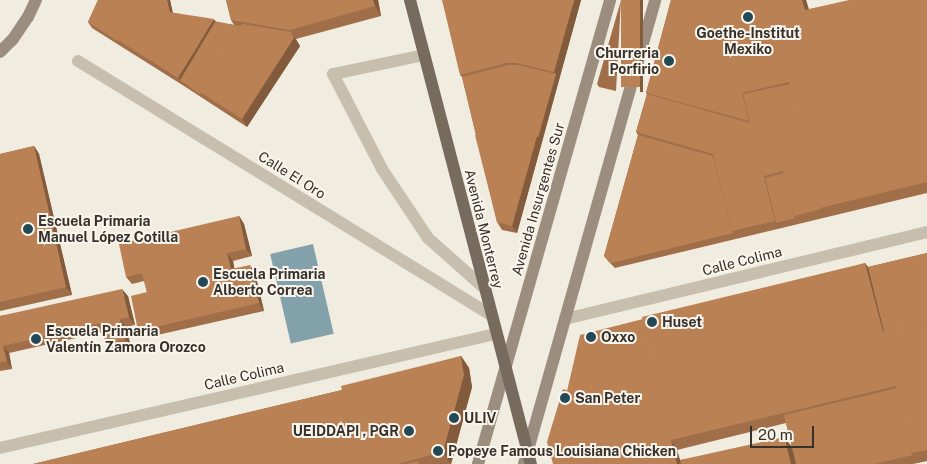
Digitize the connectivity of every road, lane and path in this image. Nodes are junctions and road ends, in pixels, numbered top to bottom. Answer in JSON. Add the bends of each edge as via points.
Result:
{"nodes":[{"id":1,"x":36,"y":0,"type":"edge"},
{"id":2,"x":410,"y":0,"type":"edge"},
{"id":3,"x":610,"y":0,"type":"edge"},
{"id":4,"x":655,"y":0,"type":"edge"},
{"id":5,"x":0,"y":52,"type":"edge"},
{"id":6,"x":424,"y":55,"type":"junction"},
{"id":7,"x":78,"y":61,"type":"dead end"},
{"id":8,"x":927,"y":232,"type":"edge"},
{"id":9,"x":483,"y":287,"type":"junction"},
{"id":10,"x":491,"y":315,"type":"junction"},
{"id":11,"x":564,"y":319,"type":"junction"},
{"id":12,"x":495,"y":334,"type":"junction"},
{"id":13,"x":505,"y":370,"type":"junction"},
{"id":14,"x":0,"y":448,"type":"edge"},
{"id":15,"x":526,"y":458,"type":"edge"},
{"id":16,"x":478,"y":464,"type":"edge"},
{"id":17,"x":531,"y":464,"type":"edge"}],
"edges":[{"from":1,"to":5,"type":"main road","via":[[13,39]]},
{"from":2,"to":6,"type":"main road","name":"Avenida Monterrey"},
{"from":3,"to":13,"type":"main road","name":"Avenida Insurgentes Sur"},
{"from":4,"to":11,"type":"main road"},
{"from":6,"to":9,"type":"main road","name":"Avenida Monterrey"},
{"from":6,"to":9,"type":"street","via":[[334,74],[382,169],[428,238]]},
{"from":7,"to":10,"type":"street","name":"Calle El Oro"},
{"from":8,"to":11,"type":"street","name":"Calle Colima"},
{"from":9,"to":10,"type":"main road","name":"Avenida Monterrey"},
{"from":10,"to":12,"type":"main road","name":"Avenida Monterrey"},
{"from":11,"to":15,"type":"main road"},
{"from":12,"to":13,"type":"main road","name":"Avenida Monterrey"},
{"from":12,"to":14,"type":"street","name":"Calle Colima"},
{"from":13,"to":15,"type":"main road","name":"Avenida Monterrey"},
{"from":13,"to":16,"type":"main road","name":"Avenida Insurgentes Sur"},
{"from":15,"to":17,"type":"main road","name":"Avenida Monterrey"}]}
